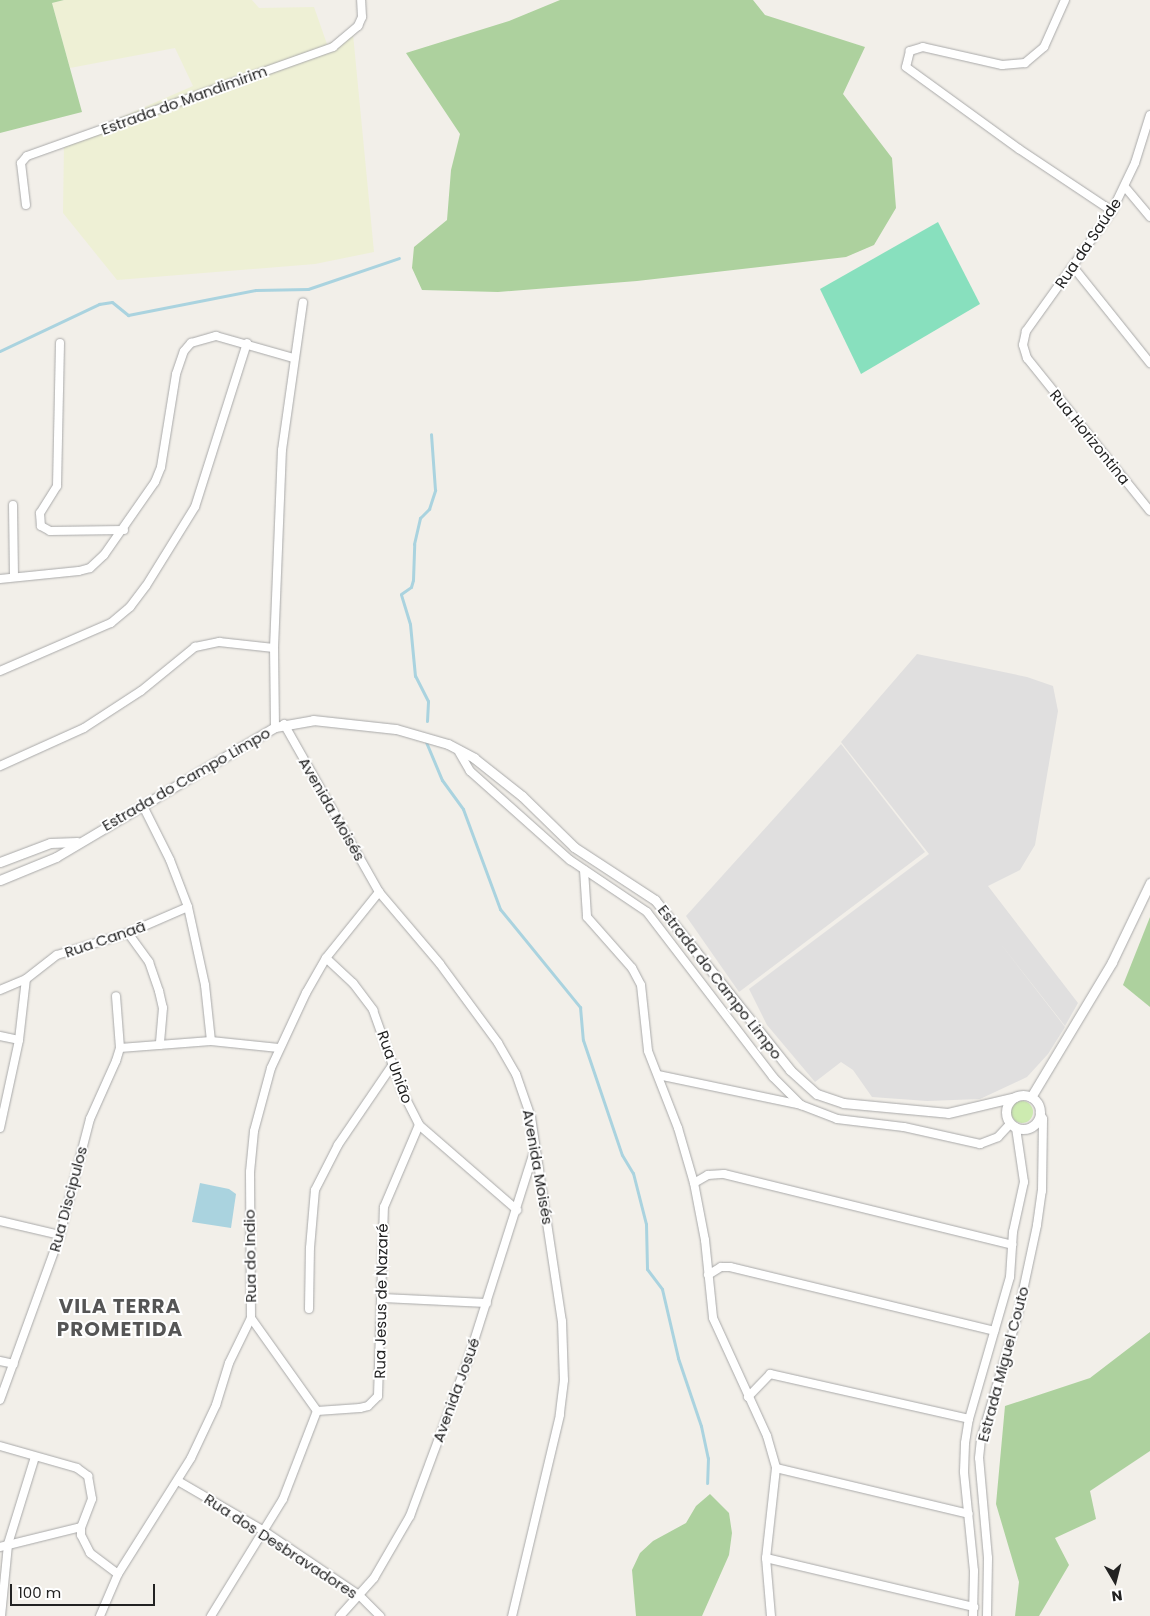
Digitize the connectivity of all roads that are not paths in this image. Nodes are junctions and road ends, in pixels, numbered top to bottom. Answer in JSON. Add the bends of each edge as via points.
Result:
{"nodes":[{"id":1,"x":361,"y":0,"type":"edge"},
{"id":2,"x":1066,"y":0,"type":"edge"},
{"id":3,"x":1150,"y":115,"type":"edge"},
{"id":4,"x":1125,"y":187,"type":"junction"},
{"id":5,"x":26,"y":205,"type":"dead end"},
{"id":6,"x":1112,"y":211,"type":"junction"},
{"id":7,"x":1150,"y":216,"type":"edge"},
{"id":8,"x":1074,"y":268,"type":"junction"},
{"id":9,"x":303,"y":302,"type":"dead end"},
{"id":10,"x":60,"y":343,"type":"dead end"},
{"id":11,"x":247,"y":343,"type":"junction"},
{"id":12,"x":293,"y":358,"type":"junction"},
{"id":13,"x":1030,"y":363,"type":"joint"},
{"id":14,"x":1150,"y":363,"type":"edge"},
{"id":15,"x":13,"y":505,"type":"dead end"},
{"id":16,"x":1150,"y":511,"type":"edge"},
{"id":17,"x":124,"y":530,"type":"junction"},
{"id":18,"x":14,"y":576,"type":"junction"},
{"id":19,"x":0,"y":579,"type":"edge"},
{"id":20,"x":274,"y":648,"type":"junction"},
{"id":21,"x":0,"y":671,"type":"edge"},
{"id":22,"x":279,"y":725,"type":"junction"},
{"id":23,"x":459,"y":752,"type":"junction"},
{"id":24,"x":0,"y":766,"type":"edge"},
{"id":25,"x":143,"y":806,"type":"junction"},
{"id":26,"x":77,"y":842,"type":"junction"},
{"id":27,"x":0,"y":862,"type":"edge"},
{"id":28,"x":584,"y":870,"type":"junction"},
{"id":29,"x":0,"y":880,"type":"edge"},
{"id":30,"x":1150,"y":884,"type":"edge"},
{"id":31,"x":379,"y":892,"type":"junction"},
{"id":32,"x":188,"y":907,"type":"junction"},
{"id":33,"x":128,"y":933,"type":"junction"},
{"id":34,"x":326,"y":958,"type":"junction"},
{"id":35,"x":26,"y":979,"type":"junction"},
{"id":36,"x":0,"y":990,"type":"edge"},
{"id":37,"x":116,"y":996,"type":"dead end"},
{"id":38,"x":0,"y":1036,"type":"edge"},
{"id":39,"x":19,"y":1040,"type":"junction"},
{"id":40,"x":210,"y":1041,"type":"junction"},
{"id":41,"x":160,"y":1045,"type":"junction"},
{"id":42,"x":120,"y":1048,"type":"junction"},
{"id":43,"x":279,"y":1048,"type":"junction"},
{"id":44,"x":393,"y":1064,"type":"junction"},
{"id":45,"x":658,"y":1075,"type":"junction"},
{"id":46,"x":1015,"y":1097,"type":"junction"},
{"id":47,"x":1031,"y":1097,"type":"junction"},
{"id":48,"x":802,"y":1105,"type":"junction"},
{"id":49,"x":1040,"y":1113,"type":"junction"},
{"id":50,"x":419,"y":1125,"type":"junction"},
{"id":51,"x":1013,"y":1126,"type":"junction"},
{"id":52,"x":0,"y":1128,"type":"edge"},
{"id":53,"x":536,"y":1145,"type":"junction"},
{"id":54,"x":694,"y":1183,"type":"junction"},
{"id":55,"x":517,"y":1210,"type":"junction"},
{"id":56,"x":0,"y":1221,"type":"edge"},
{"id":57,"x":60,"y":1235,"type":"junction"},
{"id":58,"x":1012,"y":1245,"type":"junction"},
{"id":59,"x":708,"y":1274,"type":"junction"},
{"id":60,"x":382,"y":1298,"type":"junction"},
{"id":61,"x":486,"y":1303,"type":"junction"},
{"id":62,"x":310,"y":1309,"type":"dead end"},
{"id":63,"x":251,"y":1318,"type":"junction"},
{"id":64,"x":994,"y":1331,"type":"junction"},
{"id":65,"x":0,"y":1361,"type":"edge"},
{"id":66,"x":14,"y":1364,"type":"junction"},
{"id":67,"x":748,"y":1397,"type":"junction"},
{"id":68,"x":0,"y":1400,"type":"edge"},
{"id":69,"x":316,"y":1411,"type":"junction"},
{"id":70,"x":969,"y":1419,"type":"junction"},
{"id":71,"x":0,"y":1446,"type":"edge"},
{"id":72,"x":35,"y":1457,"type":"junction"},
{"id":73,"x":776,"y":1468,"type":"junction"},
{"id":74,"x":178,"y":1480,"type":"junction"},
{"id":75,"x":970,"y":1514,"type":"junction"},
{"id":76,"x":80,"y":1527,"type":"junction"},
{"id":77,"x":264,"y":1532,"type":"junction"},
{"id":78,"x":8,"y":1544,"type":"junction"},
{"id":79,"x":0,"y":1547,"type":"edge"},
{"id":80,"x":766,"y":1558,"type":"junction"},
{"id":81,"x":973,"y":1558,"type":"junction"},
{"id":82,"x":988,"y":1558,"type":"junction"},
{"id":83,"x":118,"y":1574,"type":"junction"},
{"id":84,"x":359,"y":1595,"type":"junction"},
{"id":85,"x":974,"y":1607,"type":"junction"},
{"id":86,"x":0,"y":1616,"type":"edge"},
{"id":87,"x":100,"y":1616,"type":"edge"},
{"id":88,"x":211,"y":1616,"type":"edge"},
{"id":89,"x":340,"y":1616,"type":"edge"},
{"id":90,"x":380,"y":1616,"type":"edge"},
{"id":91,"x":512,"y":1616,"type":"edge"},
{"id":92,"x":771,"y":1616,"type":"edge"},
{"id":93,"x":973,"y":1616,"type":"edge"},
{"id":94,"x":987,"y":1616,"type":"edge"}],
"edges":[{"from":1,"to":5,"type":"street","name":"Estrada do Mandimirim","via":[[362,17],[358,26],[334,47],[27,156],[21,163]]},
{"from":2,"to":6,"type":"street","via":[[1044,47],[1025,63],[1002,65],[923,46],[910,50],[906,67]]},
{"from":3,"to":4,"type":"street","name":"Rua da Saúde"},
{"from":4,"to":6,"type":"street","name":"Rua da Saúde"},
{"from":4,"to":7,"type":"street"},
{"from":6,"to":8,"type":"street","name":"Rua da Saúde"},
{"from":8,"to":13,"type":"street","name":"Rua da Saúde","via":[[1026,331],[1022,345]]},
{"from":8,"to":14,"type":"street"},
{"from":9,"to":12,"type":"street"},
{"from":10,"to":17,"type":"street","via":[[57,486],[40,513],[40,526],[54,531]]},
{"from":11,"to":12,"type":"street"},
{"from":11,"to":17,"type":"street","via":[[216,336],[203,338],[184,351],[176,374],[161,467]]},
{"from":11,"to":21,"type":"street","via":[[195,507],[146,586],[130,607],[111,623]]},
{"from":12,"to":20,"type":"street","via":[[282,450]]},
{"from":13,"to":16,"type":"street","name":"Rua Horizontina"},
{"from":15,"to":18,"type":"street"},
{"from":17,"to":18,"type":"street","via":[[90,568],[51,575]]},
{"from":18,"to":19,"type":"street"},
{"from":20,"to":22,"type":"street"},
{"from":20,"to":24,"type":"street","via":[[219,642],[195,647],[142,691],[84,728]]},
{"from":22,"to":23,"type":"street","name":"Estrada do Campo Limpo","via":[[313,720],[396,729],[440,741]]},
{"from":22,"to":25,"type":"street","name":"Estrada do Campo Limpo"},
{"from":22,"to":31,"type":"street","name":"Avenida Moisés"},
{"from":23,"to":28,"type":"street","via":[[470,771]]},
{"from":23,"to":46,"type":"street","name":"Estrada do Campo Limpo","via":[[474,758],[495,774],[574,847],[655,900],[790,1070],[817,1094],[843,1103],[948,1113]]},
{"from":25,"to":26,"type":"street","name":"Estrada do Campo Limpo"},
{"from":25,"to":32,"type":"street","via":[[170,860]]},
{"from":26,"to":27,"type":"street","name":"Estrada do Campo Limpo","via":[[50,843]]},
{"from":26,"to":29,"type":"street","name":"Estrada do Campo Limpo","via":[[56,857]]},
{"from":28,"to":45,"type":"street","via":[[587,917],[632,968],[641,985],[648,1051]]},
{"from":28,"to":48,"type":"street","via":[[647,912],[772,1076]]},
{"from":30,"to":47,"type":"street","via":[[1112,962]]},
{"from":31,"to":34,"type":"street","name":"Rua do Indio"},
{"from":31,"to":53,"type":"street","name":"Avenida Moisés","via":[[440,964],[498,1043],[526,1097]]},
{"from":32,"to":33,"type":"street","name":"Rua Canaã"},
{"from":32,"to":40,"type":"street","via":[[205,985]]},
{"from":33,"to":35,"type":"street","name":"Rua Canaã","via":[[56,955]]},
{"from":33,"to":41,"type":"street","via":[[149,962],[160,991],[163,1008]]},
{"from":34,"to":43,"type":"street","name":"Rua do Indio"},
{"from":34,"to":44,"type":"street","name":"Rua União","via":[[358,988],[374,1010]]},
{"from":35,"to":36,"type":"street","name":"Rua Canaã"},
{"from":35,"to":39,"type":"street"},
{"from":37,"to":42,"type":"street","name":"Rua Discipulos"},
{"from":38,"to":39,"type":"street"},
{"from":39,"to":52,"type":"street"},
{"from":40,"to":41,"type":"street"},
{"from":40,"to":43,"type":"street"},
{"from":41,"to":42,"type":"street"},
{"from":42,"to":57,"type":"street","name":"Rua Discipulos","via":[[84,1137]]},
{"from":43,"to":63,"type":"street","name":"Rua do Indio","via":[[254,1131],[249,1220]]},
{"from":44,"to":50,"type":"street","name":"Rua União"},
{"from":44,"to":62,"type":"street","via":[[344,1137],[315,1190],[311,1213]]},
{"from":45,"to":48,"type":"street"},
{"from":45,"to":54,"type":"street"},
{"from":46,"to":47,"type":"street"},
{"from":46,"to":51,"type":"street","via":[[1005,1111]]},
{"from":47,"to":49,"type":"street","via":[[1039,1105]]},
{"from":48,"to":51,"type":"street","via":[[837,1119],[904,1127],[980,1144]]},
{"from":49,"to":51,"type":"street","via":[[1035,1126],[1024,1130]]},
{"from":49,"to":82,"type":"street","name":"Estrada Miguel Couto","via":[[1043,1119],[1043,1182],[1037,1225],[1018,1314],[980,1448]]},
{"from":50,"to":55,"type":"street","name":"Rua União"},
{"from":50,"to":60,"type":"street","name":"Rua Jesus de Nazaré","via":[[384,1207]]},
{"from":51,"to":58,"type":"street","via":[[1024,1174]]},
{"from":53,"to":55,"type":"street","name":"Avenida Josué"},
{"from":53,"to":91,"type":"street","name":"Avenida Moisés","via":[[562,1321],[564,1380],[560,1415]]},
{"from":54,"to":58,"type":"street","via":[[708,1175],[724,1174]]},
{"from":54,"to":59,"type":"street"},
{"from":55,"to":61,"type":"street","name":"Avenida Josué"},
{"from":56,"to":57,"type":"street"},
{"from":57,"to":66,"type":"street","name":"Rua Discipulos"},
{"from":58,"to":64,"type":"street","via":[[1010,1277]]},
{"from":59,"to":64,"type":"street","via":[[721,1267],[730,1267]]},
{"from":59,"to":67,"type":"street","via":[[713,1318]]},
{"from":60,"to":61,"type":"street"},
{"from":60,"to":69,"type":"street","name":"Rua Jesus de Nazaré","via":[[378,1396],[368,1406],[360,1408]]},
{"from":61,"to":84,"type":"street","name":"Avenida Josué","via":[[410,1516],[393,1550]]},
{"from":63,"to":69,"type":"street"},
{"from":63,"to":74,"type":"street","name":"Rua do Indio","via":[[229,1363],[210,1420]]},
{"from":64,"to":70,"type":"street"},
{"from":65,"to":66,"type":"street"},
{"from":66,"to":68,"type":"street","name":"Rua Discipulos"},
{"from":67,"to":70,"type":"street","via":[[770,1374]]},
{"from":67,"to":73,"type":"street","via":[[767,1436]]},
{"from":69,"to":77,"type":"street","via":[[283,1499]]},
{"from":70,"to":75,"type":"street","via":[[964,1464]]},
{"from":71,"to":72,"type":"street"},
{"from":72,"to":76,"type":"street","via":[[84,1472],[93,1488]]},
{"from":72,"to":78,"type":"street"},
{"from":73,"to":75,"type":"street"},
{"from":73,"to":80,"type":"street"},
{"from":74,"to":77,"type":"street","name":"Rua dos Desbravadores"},
{"from":74,"to":83,"type":"street","name":"Rua do Indio","via":[[153,1513]]},
{"from":75,"to":81,"type":"street"},
{"from":76,"to":78,"type":"street"},
{"from":76,"to":83,"type":"street","via":[[90,1553]]},
{"from":77,"to":84,"type":"street","name":"Rua dos Desbravadores"},
{"from":77,"to":88,"type":"street"},
{"from":78,"to":79,"type":"street"},
{"from":78,"to":86,"type":"street"},
{"from":80,"to":85,"type":"street"},
{"from":80,"to":92,"type":"street"},
{"from":81,"to":82,"type":"street"},
{"from":81,"to":85,"type":"street"},
{"from":82,"to":94,"type":"street","name":"Estrada Miguel Couto"},
{"from":83,"to":87,"type":"street","name":"Rua do Indio"},
{"from":84,"to":89,"type":"street","name":"Avenida Josué"},
{"from":84,"to":90,"type":"street","name":"Rua dos Desbravadores"},
{"from":85,"to":93,"type":"street"}]}
